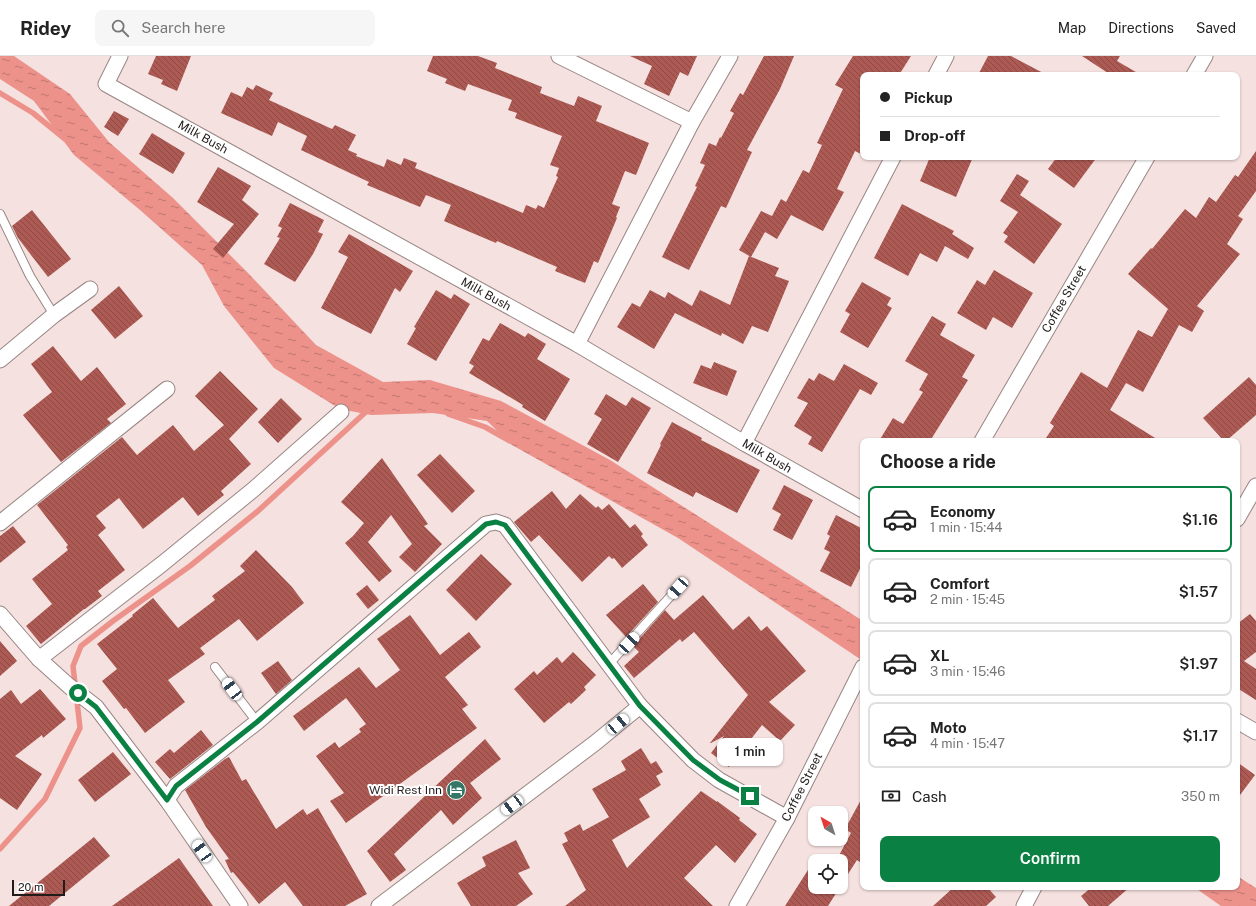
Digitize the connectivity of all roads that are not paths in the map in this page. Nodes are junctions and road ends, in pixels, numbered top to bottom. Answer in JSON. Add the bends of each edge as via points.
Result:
{"nodes":[{"id":1,"x":120,"y":56,"type":"edge"},
{"id":2,"x":559,"y":56,"type":"edge"},
{"id":3,"x":730,"y":56,"type":"edge"},
{"id":4,"x":946,"y":56,"type":"edge"},
{"id":5,"x":1205,"y":56,"type":"edge"},
{"id":6,"x":938,"y":72,"type":"edge"},
{"id":7,"x":1196,"y":72,"type":"edge"},
{"id":8,"x":692,"y":122,"type":"junction"},
{"id":9,"x":891,"y":160,"type":"edge"},
{"id":10,"x":1145,"y":160,"type":"edge"},
{"id":11,"x":0,"y":214,"type":"edge"},
{"id":12,"x":90,"y":289,"type":"dead end"},
{"id":13,"x":54,"y":315,"type":"junction"},
{"id":14,"x":577,"y":344,"type":"junction"},
{"id":15,"x":0,"y":360,"type":"edge"},
{"id":16,"x":167,"y":390,"type":"dead end"},
{"id":17,"x":341,"y":412,"type":"dead end"},
{"id":18,"x":984,"y":438,"type":"edge"},
{"id":19,"x":744,"y":443,"type":"junction"},
{"id":20,"x":1256,"y":486,"type":"edge"},
{"id":21,"x":860,"y":508,"type":"edge"},
{"id":22,"x":1240,"y":514,"type":"edge"},
{"id":23,"x":0,"y":523,"type":"edge"},
{"id":24,"x":678,"y":588,"type":"dead end"},
{"id":25,"x":0,"y":614,"type":"edge"},
{"id":26,"x":39,"y":659,"type":"junction"},
{"id":27,"x":609,"y":664,"type":"junction"},
{"id":28,"x":215,"y":667,"type":"dead end"},
{"id":29,"x":860,"y":672,"type":"edge"},
{"id":30,"x":640,"y":706,"type":"junction"},
{"id":31,"x":257,"y":722,"type":"junction"},
{"id":32,"x":1240,"y":723,"type":"edge"},
{"id":33,"x":1256,"y":732,"type":"edge"},
{"id":34,"x":167,"y":800,"type":"junction"},
{"id":35,"x":787,"y":818,"type":"junction"},
{"id":36,"x":1032,"y":890,"type":"edge"},
{"id":37,"x":240,"y":906,"type":"edge"},
{"id":38,"x":379,"y":906,"type":"edge"},
{"id":39,"x":737,"y":906,"type":"edge"},
{"id":40,"x":1024,"y":906,"type":"edge"}],
"edges":[{"from":1,"to":14,"type":"street","name":"Milk Bush","via":[[106,84]]},
{"from":2,"to":8,"type":"street"},
{"from":3,"to":8,"type":"street"},
{"from":4,"to":6,"type":"street"},
{"from":5,"to":7,"type":"street"},
{"from":8,"to":14,"type":"street"},
{"from":9,"to":19,"type":"street"},
{"from":10,"to":18,"type":"street","name":"Coffee Street"},
{"from":11,"to":13,"type":"lane","via":[[30,276]]},
{"from":12,"to":13,"type":"street"},
{"from":13,"to":15,"type":"street"},
{"from":14,"to":19,"type":"street","name":"Milk Bush"},
{"from":16,"to":23,"type":"street"},
{"from":17,"to":26,"type":"street","via":[[248,494]]},
{"from":19,"to":21,"type":"street","name":"Milk Bush"},
{"from":20,"to":22,"type":"street"},
{"from":24,"to":27,"type":"lane"},
{"from":25,"to":26,"type":"street"},
{"from":26,"to":34,"type":"street","via":[[96,707]]},
{"from":27,"to":30,"type":"street"},
{"from":27,"to":31,"type":"street","via":[[505,525],[496,522],[486,524]]},
{"from":28,"to":31,"type":"lane"},
{"from":29,"to":35,"type":"street","name":"Coffee Street"},
{"from":30,"to":35,"type":"street","via":[[693,760],[720,780]]},
{"from":30,"to":38,"type":"street"},
{"from":31,"to":34,"type":"street","via":[[176,786]]},
{"from":32,"to":33,"type":"street"},
{"from":34,"to":37,"type":"street"},
{"from":35,"to":39,"type":"street","name":"Coffee Street"},
{"from":36,"to":40,"type":"street"}]}
